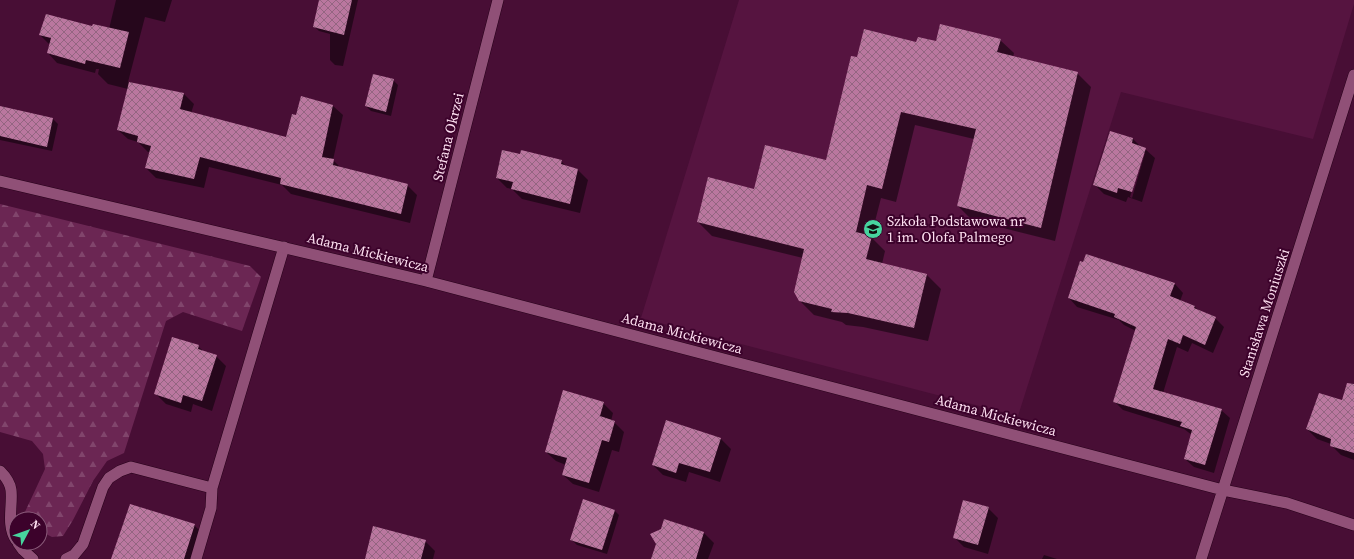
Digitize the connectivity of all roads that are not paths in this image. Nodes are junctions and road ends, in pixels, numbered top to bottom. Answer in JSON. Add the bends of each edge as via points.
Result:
{"nodes":[{"id":1,"x":498,"y":0,"type":"edge"},
{"id":2,"x":1354,"y":75,"type":"edge"},
{"id":3,"x":0,"y":180,"type":"edge"},
{"id":4,"x":284,"y":247,"type":"junction"},
{"id":5,"x":426,"y":281,"type":"junction"},
{"id":6,"x":0,"y":471,"type":"edge"},
{"id":7,"x":212,"y":488,"type":"junction"},
{"id":8,"x":1223,"y":490,"type":"junction"},
{"id":9,"x":11,"y":511,"type":"edge"},
{"id":10,"x":1354,"y":525,"type":"edge"},
{"id":11,"x":23,"y":551,"type":"edge"},
{"id":12,"x":33,"y":559,"type":"edge"},
{"id":13,"x":66,"y":559,"type":"edge"},
{"id":14,"x":196,"y":559,"type":"edge"},
{"id":15,"x":1201,"y":559,"type":"edge"}],
"edges":[{"from":1,"to":5,"type":"street","name":"Stefana Okrzei"},
{"from":2,"to":8,"type":"street","name":"Stanisława Moniuszki"},
{"from":3,"to":4,"type":"street","name":"Adama Mickiewicza"},
{"from":4,"to":5,"type":"street","name":"Adama Mickiewicza"},
{"from":4,"to":7,"type":"street"},
{"from":5,"to":8,"type":"street","name":"Adama Mickiewicza"},
{"from":6,"to":9,"type":"street","via":[[11,489]]},
{"from":7,"to":13,"type":"street","via":[[131,467],[120,471],[109,478],[103,487],[83,544],[74,555]]},
{"from":7,"to":14,"type":"street","via":[[211,508]]},
{"from":8,"to":10,"type":"street","name":"Adama Mickiewicza","via":[[1287,503]]},
{"from":8,"to":15,"type":"street","name":"Stanisława Moniuszki"},
{"from":11,"to":12,"type":"street"}]}
